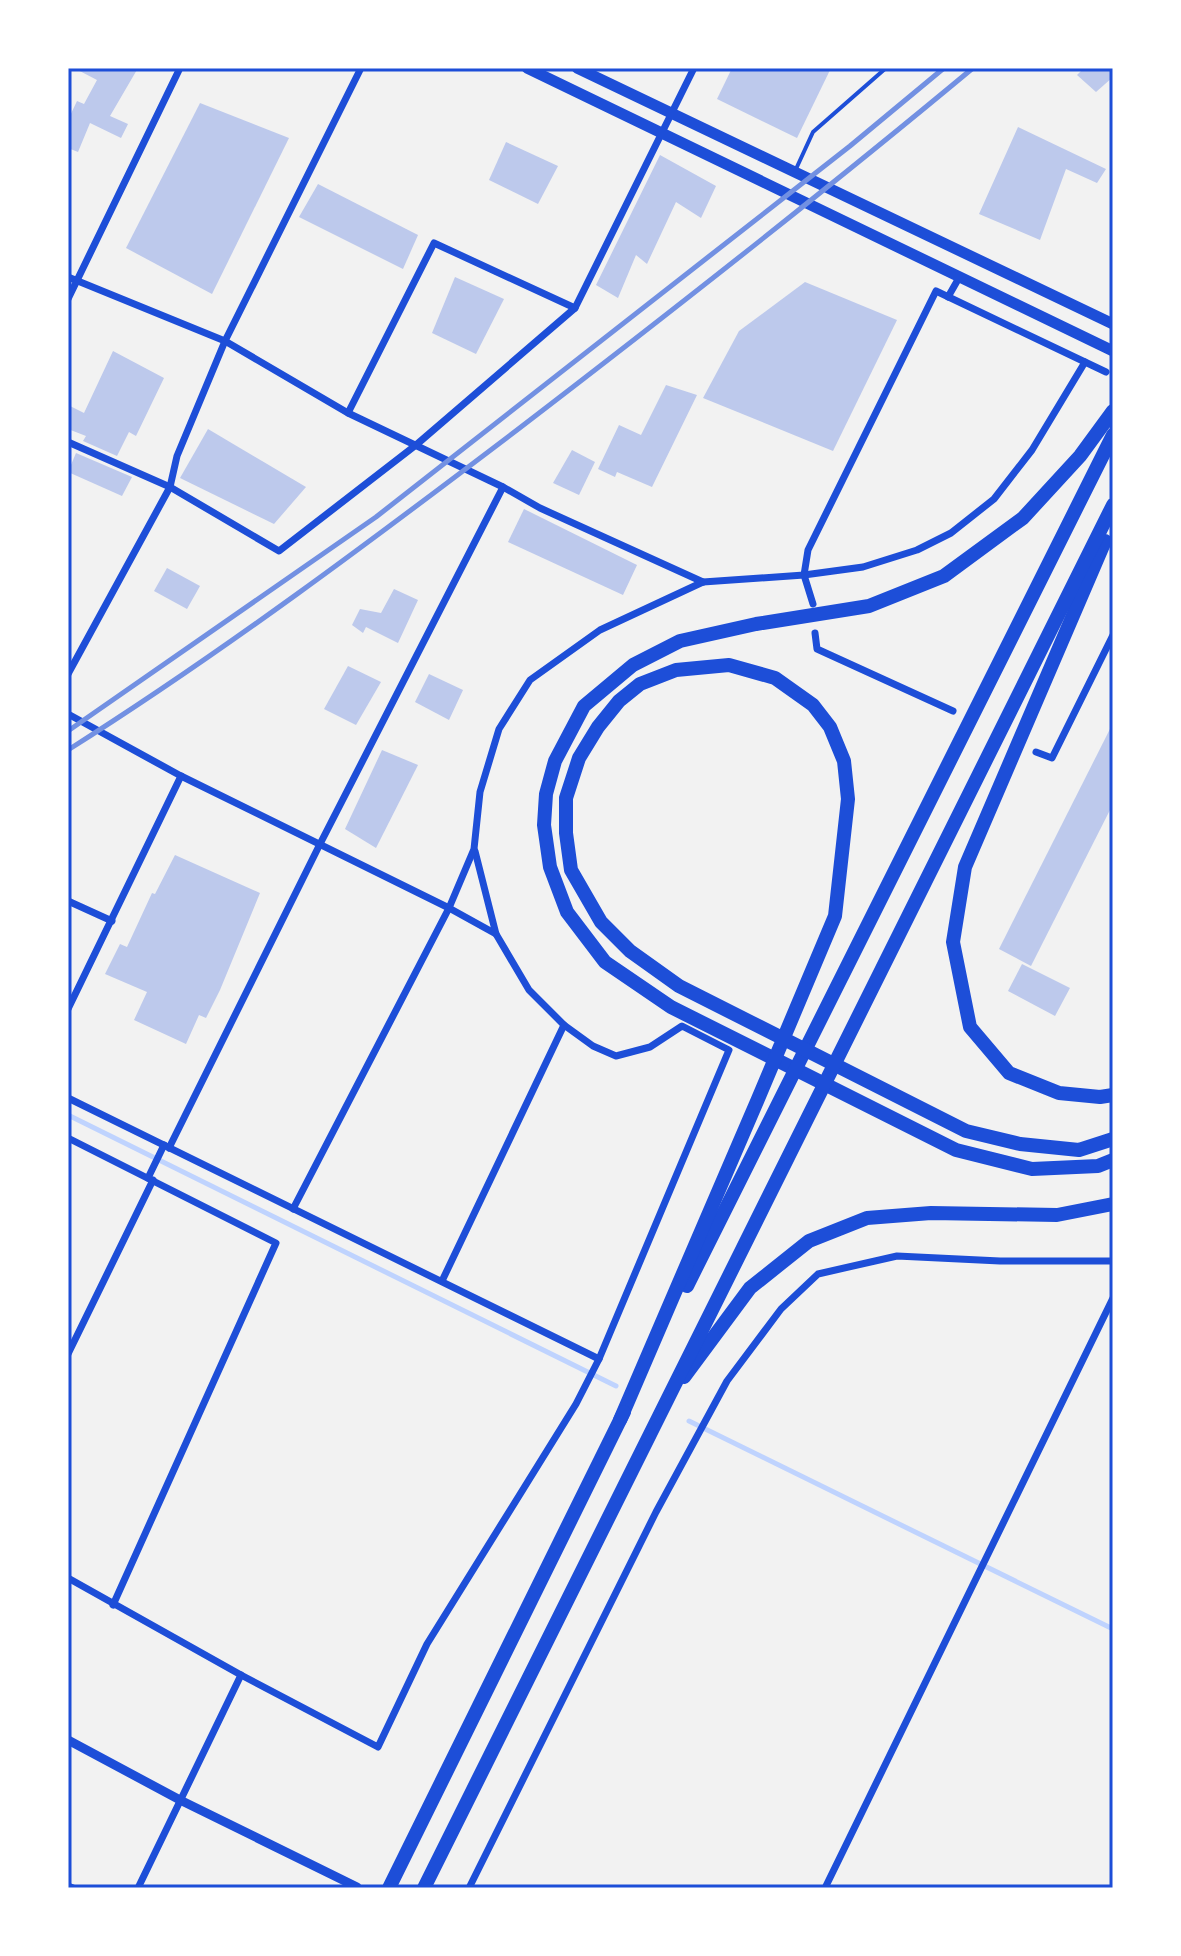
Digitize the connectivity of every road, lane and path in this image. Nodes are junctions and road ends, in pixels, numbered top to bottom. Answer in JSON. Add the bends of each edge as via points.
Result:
{"nodes":[{"id":1,"x":180,"y":68,"type":"edge"},
{"id":2,"x":361,"y":68,"type":"edge"},
{"id":3,"x":527,"y":68,"type":"edge"},
{"id":4,"x":577,"y":68,"type":"edge"},
{"id":5,"x":694,"y":68,"type":"edge"},
{"id":6,"x":886,"y":68,"type":"edge"},
{"id":7,"x":671,"y":114,"type":"junction"},
{"id":8,"x":661,"y":133,"type":"junction"},
{"id":9,"x":795,"y":173,"type":"junction"},
{"id":10,"x":960,"y":276,"type":"junction"},
{"id":11,"x":68,"y":277,"type":"edge"},
{"id":12,"x":76,"y":282,"type":"junction"},
{"id":13,"x":948,"y":297,"type":"junction"},
{"id":14,"x":68,"y":299,"type":"edge"},
{"id":15,"x":575,"y":308,"type":"junction"},
{"id":16,"x":1113,"y":324,"type":"edge"},
{"id":17,"x":225,"y":341,"type":"junction"},
{"id":18,"x":1113,"y":351,"type":"edge"},
{"id":19,"x":1085,"y":362,"type":"junction"},
{"id":20,"x":1106,"y":372,"type":"dead end"},
{"id":21,"x":1113,"y":411,"type":"edge"},
{"id":22,"x":348,"y":413,"type":"junction"},
{"id":23,"x":1113,"y":435,"type":"edge"},
{"id":24,"x":68,"y":442,"type":"edge"},
{"id":25,"x":416,"y":445,"type":"junction"},
{"id":26,"x":170,"y":487,"type":"junction"},
{"id":27,"x":503,"y":487,"type":"junction"},
{"id":28,"x":1113,"y":505,"type":"edge"},
{"id":29,"x":1113,"y":522,"type":"edge"},
{"id":30,"x":804,"y":575,"type":"junction"},
{"id":31,"x":703,"y":582,"type":"junction"},
{"id":32,"x":813,"y":604,"type":"dead end"},
{"id":33,"x":815,"y":633,"type":"dead end"},
{"id":34,"x":1113,"y":635,"type":"edge"},
{"id":35,"x":68,"y":674,"type":"edge"},
{"id":36,"x":953,"y":711,"type":"dead end"},
{"id":37,"x":68,"y":714,"type":"edge"},
{"id":38,"x":1036,"y":752,"type":"dead end"},
{"id":39,"x":181,"y":776,"type":"junction"},
{"id":40,"x":319,"y":846,"type":"junction"},
{"id":41,"x":474,"y":849,"type":"junction"},
{"id":42,"x":68,"y":901,"type":"edge"},
{"id":43,"x":449,"y":908,"type":"junction"},
{"id":44,"x":112,"y":921,"type":"junction"},
{"id":45,"x":496,"y":934,"type":"junction"},
{"id":46,"x":68,"y":1009,"type":"edge"},
{"id":47,"x":564,"y":1025,"type":"junction"},
{"id":48,"x":1113,"y":1095,"type":"edge"},
{"id":49,"x":68,"y":1098,"type":"edge"},
{"id":50,"x":68,"y":1138,"type":"edge"},
{"id":51,"x":1113,"y":1139,"type":"edge"},
{"id":52,"x":165,"y":1148,"type":"junction"},
{"id":53,"x":1113,"y":1160,"type":"edge"},
{"id":54,"x":151,"y":1177,"type":"junction"},
{"id":55,"x":1113,"y":1204,"type":"edge"},
{"id":56,"x":293,"y":1209,"type":"junction"},
{"id":57,"x":1113,"y":1261,"type":"edge"},
{"id":58,"x":442,"y":1281,"type":"junction"},
{"id":59,"x":1113,"y":1298,"type":"edge"},
{"id":60,"x":68,"y":1354,"type":"edge"},
{"id":61,"x":598,"y":1362,"type":"junction"},
{"id":62,"x":662,"y":1407,"type":"junction"},
{"id":63,"x":620,"y":1420,"type":"junction"},
{"id":64,"x":68,"y":1578,"type":"edge"},
{"id":65,"x":113,"y":1605,"type":"junction"},
{"id":66,"x":241,"y":1675,"type":"junction"},
{"id":67,"x":68,"y":1740,"type":"edge"},
{"id":68,"x":180,"y":1800,"type":"junction"},
{"id":69,"x":357,"y":1887,"type":"edge"},
{"id":70,"x":138,"y":1888,"type":"edge"},
{"id":71,"x":389,"y":1888,"type":"edge"},
{"id":72,"x":424,"y":1888,"type":"edge"},
{"id":73,"x":469,"y":1888,"type":"edge"},
{"id":74,"x":825,"y":1888,"type":"edge"}],
"edges":[{"from":1,"to":12,"type":"street"},
{"from":2,"to":17,"type":"street"},
{"from":3,"to":8,"type":"main road"},
{"from":4,"to":7,"type":"main road"},
{"from":5,"to":7,"type":"street"},
{"from":6,"to":9,"type":"lane","via":[[813,132]]},
{"from":7,"to":8,"type":"street"},
{"from":7,"to":9,"type":"main road"},
{"from":8,"to":10,"type":"main road"},
{"from":8,"to":15,"type":"street"},
{"from":9,"to":16,"type":"main road"},
{"from":10,"to":13,"type":"street"},
{"from":10,"to":18,"type":"main road"},
{"from":11,"to":12,"type":"street"},
{"from":12,"to":14,"type":"street"},
{"from":12,"to":17,"type":"street"},
{"from":13,"to":19,"type":"street"},
{"from":13,"to":30,"type":"street","via":[[936,291],[808,550]]},
{"from":15,"to":22,"type":"street","via":[[434,243]]},
{"from":15,"to":25,"type":"street"},
{"from":17,"to":22,"type":"street"},
{"from":17,"to":26,"type":"street","via":[[177,456]]},
{"from":19,"to":20,"type":"street"},
{"from":19,"to":30,"type":"street","via":[[1023,463],[994,499],[951,533],[863,567]]},
{"from":21,"to":53,"type":"highway","via":[[1023,518],[944,576],[869,606],[680,641],[633,665],[584,706],[555,761],[544,825],[550,867],[567,912],[605,962],[671,1007],[956,1150],[1032,1169],[1098,1166]]},
{"from":22,"to":25,"type":"street"},
{"from":23,"to":63,"type":"highway"},
{"from":24,"to":26,"type":"street"},
{"from":25,"to":26,"type":"street","via":[[279,551]]},
{"from":25,"to":27,"type":"street"},
{"from":26,"to":35,"type":"street"},
{"from":27,"to":31,"type":"street"},
{"from":27,"to":40,"type":"street"},
{"from":28,"to":62,"type":"highway"},
{"from":29,"to":48,"type":"highway","via":[[965,867],[953,942],[970,1027],[1009,1073],[1059,1093]]},
{"from":30,"to":31,"type":"street"},
{"from":30,"to":32,"type":"street"},
{"from":31,"to":41,"type":"street","via":[[600,630],[530,680],[499,729],[480,792]]},
{"from":33,"to":36,"type":"street","via":[[817,649]]},
{"from":34,"to":38,"type":"street","via":[[1052,758]]},
{"from":37,"to":39,"type":"street"},
{"from":39,"to":40,"type":"street"},
{"from":39,"to":44,"type":"street"},
{"from":40,"to":43,"type":"street"},
{"from":40,"to":52,"type":"street"},
{"from":41,"to":43,"type":"street"},
{"from":41,"to":45,"type":"street"},
{"from":42,"to":44,"type":"street"},
{"from":43,"to":45,"type":"street"},
{"from":43,"to":56,"type":"street"},
{"from":44,"to":46,"type":"street"},
{"from":45,"to":47,"type":"street","via":[[529,990]]},
{"from":47,"to":58,"type":"street"},
{"from":47,"to":61,"type":"street","via":[[616,1056],[650,1047],[682,1026],[729,1050]]},
{"from":49,"to":52,"type":"street"},
{"from":50,"to":54,"type":"street"},
{"from":51,"to":63,"type":"highway","via":[[1079,1150],[966,1131],[679,986],[630,951],[601,922],[571,870],[566,798],[579,758],[598,727],[640,684],[676,670],[729,665],[775,678],[813,705],[830,727],[844,761],[848,799],[835,916]]},
{"from":52,"to":54,"type":"street"},
{"from":52,"to":56,"type":"street"},
{"from":54,"to":60,"type":"street"},
{"from":54,"to":65,"type":"street","via":[[276,1243]]},
{"from":55,"to":62,"type":"highway","via":[[1057,1215],[867,1218],[809,1241],[750,1288]]},
{"from":56,"to":58,"type":"street"},
{"from":57,"to":73,"type":"street","via":[[897,1256],[818,1274],[781,1309],[727,1381],[656,1512]]},
{"from":58,"to":61,"type":"street"},
{"from":59,"to":74,"type":"street"},
{"from":61,"to":66,"type":"street","via":[[427,1644],[378,1747]]},
{"from":62,"to":72,"type":"highway"},
{"from":63,"to":71,"type":"highway"},
{"from":64,"to":65,"type":"street"},
{"from":65,"to":66,"type":"street"},
{"from":66,"to":68,"type":"street"},
{"from":67,"to":68,"type":"street"},
{"from":68,"to":69,"type":"street"},
{"from":68,"to":70,"type":"street"}]}
